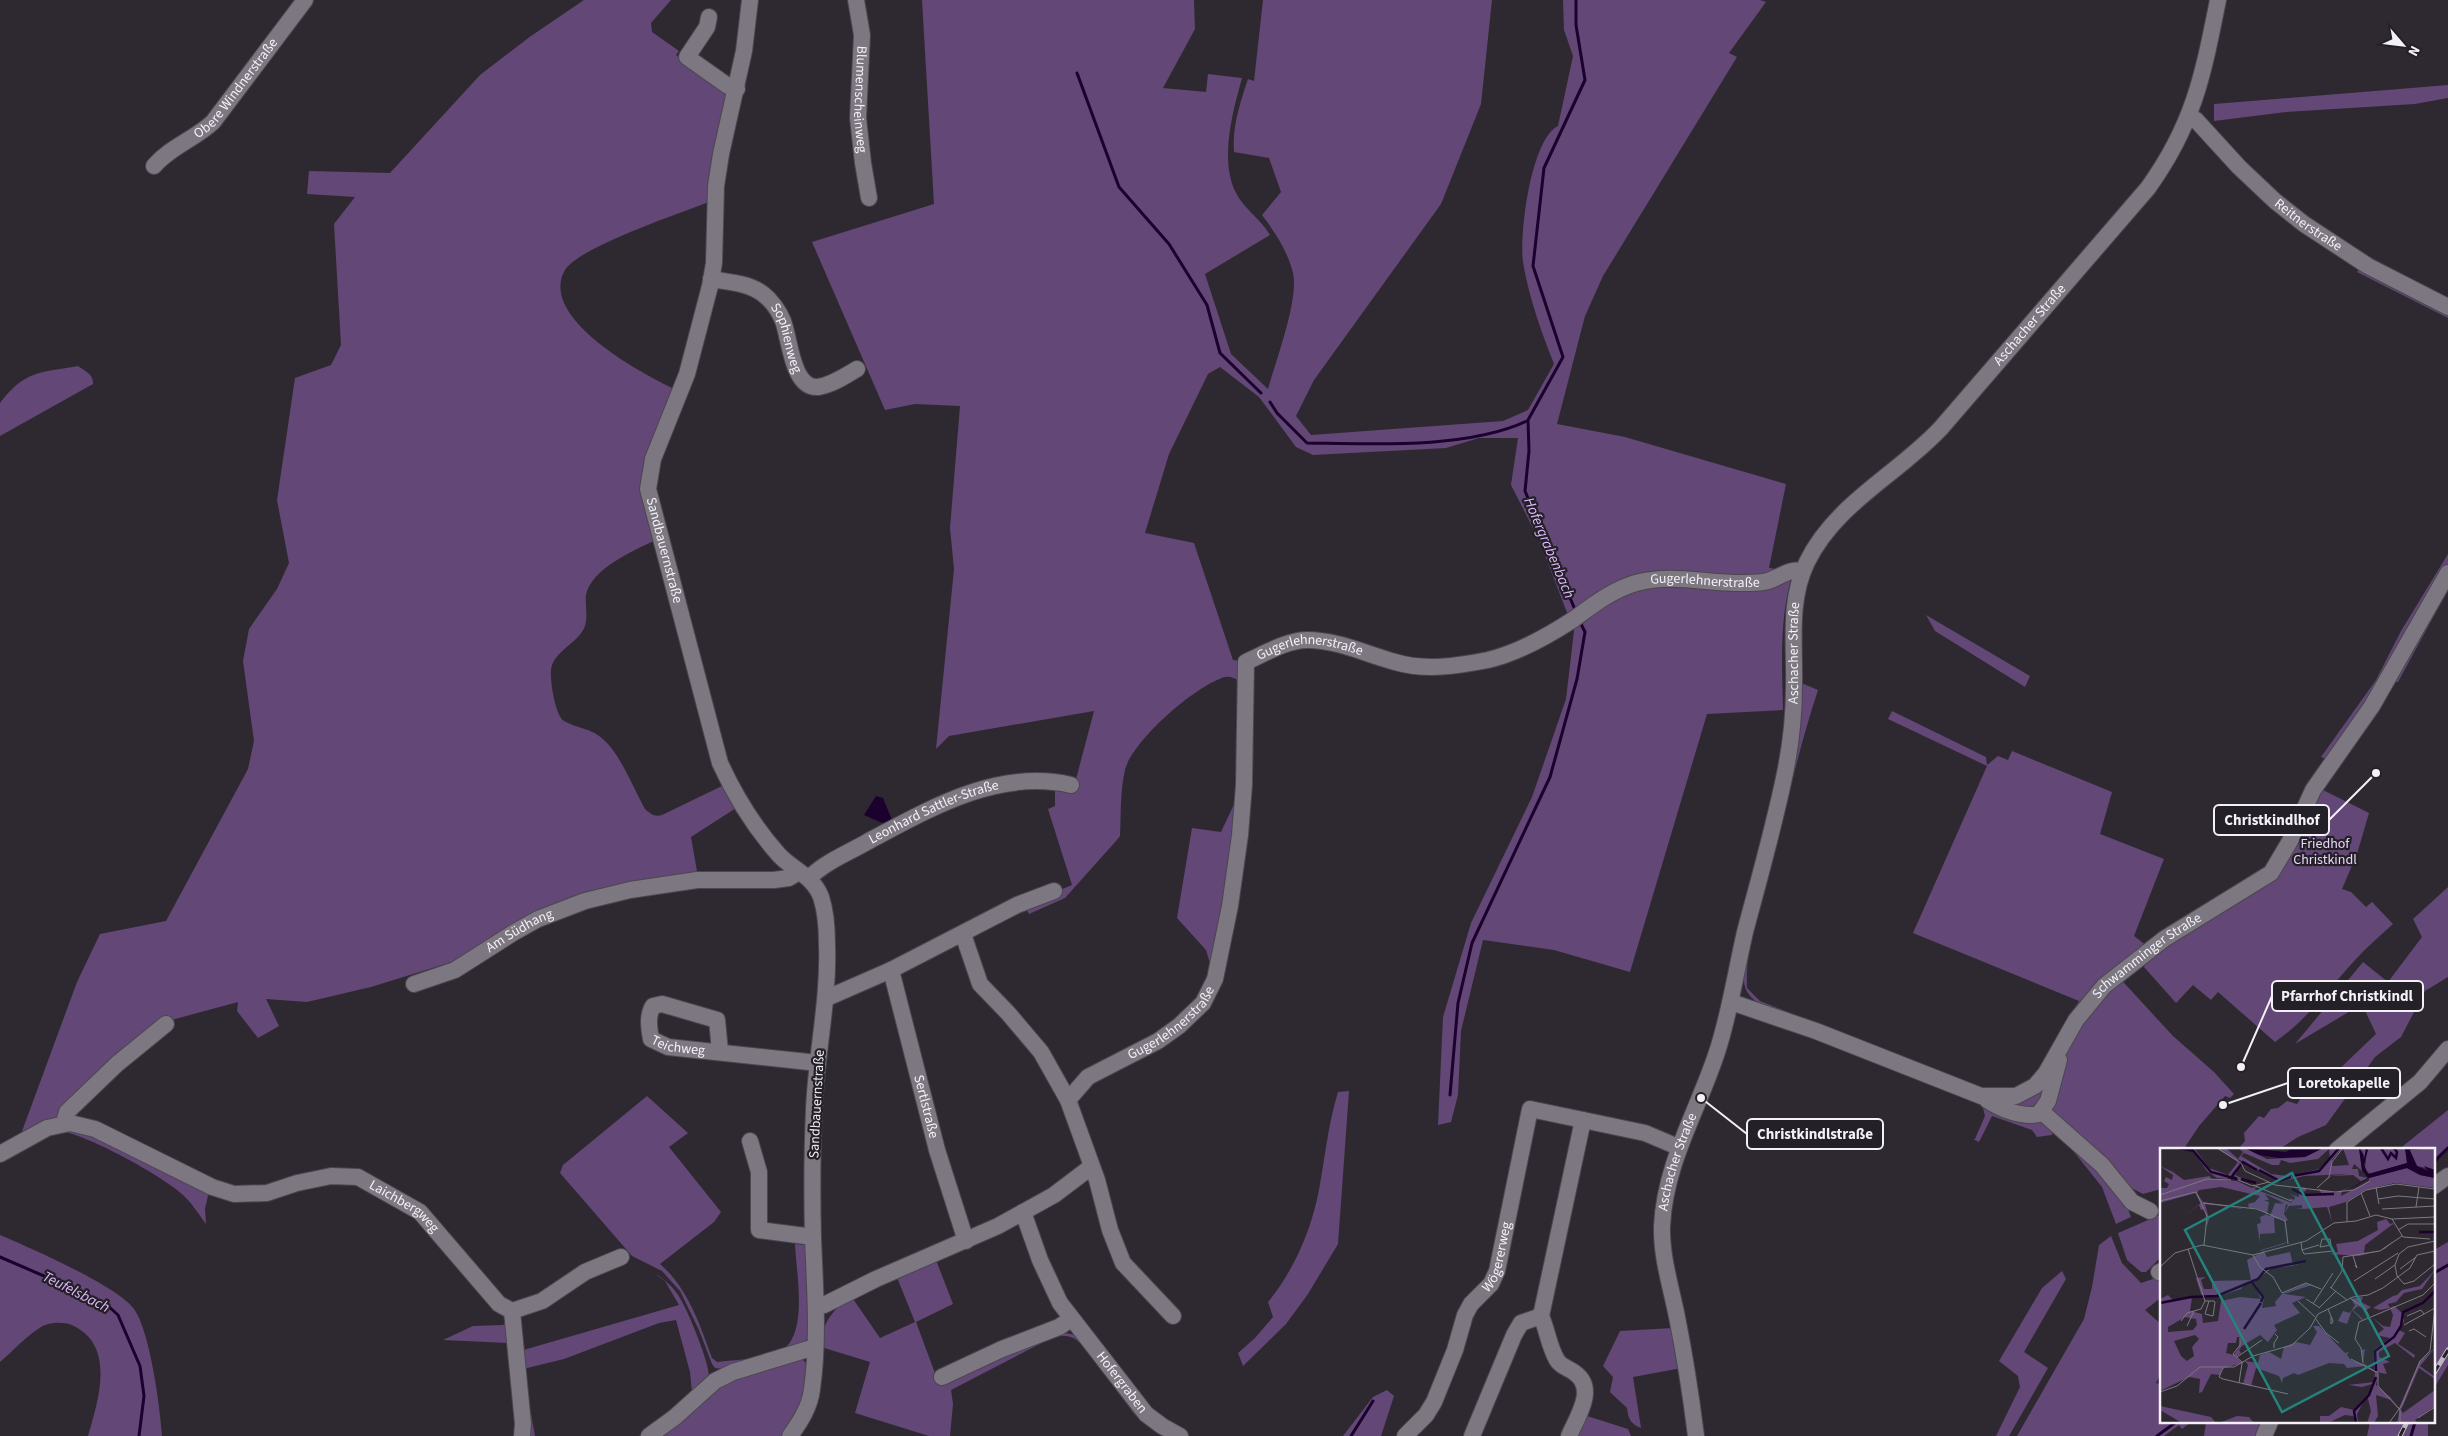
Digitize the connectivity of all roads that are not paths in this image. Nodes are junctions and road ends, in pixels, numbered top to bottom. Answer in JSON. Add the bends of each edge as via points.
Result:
{"nodes":[{"id":1,"x":305,"y":0,"type":"edge"},
{"id":2,"x":750,"y":0,"type":"edge"},
{"id":3,"x":856,"y":0,"type":"edge"},
{"id":4,"x":2218,"y":0,"type":"edge"},
{"id":5,"x":709,"y":17,"type":"dead end"},
{"id":6,"x":737,"y":89,"type":"junction"},
{"id":7,"x":2190,"y":117,"type":"junction"},
{"id":8,"x":154,"y":166,"type":"dead end"},
{"id":9,"x":869,"y":198,"type":"dead end"},
{"id":10,"x":712,"y":279,"type":"junction"},
{"id":11,"x":2448,"y":307,"type":"edge"},
{"id":12,"x":856,"y":369,"type":"dead end"},
{"id":13,"x":1803,"y":571,"type":"junction"},
{"id":14,"x":2448,"y":573,"type":"edge"},
{"id":15,"x":1071,"y":785,"type":"dead end"},
{"id":16,"x":804,"y":875,"type":"junction"},
{"id":17,"x":1054,"y":891,"type":"dead end"},
{"id":18,"x":963,"y":934,"type":"junction"},
{"id":19,"x":891,"y":970,"type":"junction"},
{"id":20,"x":414,"y":984,"type":"dead end"},
{"id":21,"x":827,"y":998,"type":"junction"},
{"id":22,"x":1731,"y":1002,"type":"junction"},
{"id":23,"x":166,"y":1024,"type":"dead end"},
{"id":24,"x":2062,"y":1044,"type":"junction"},
{"id":25,"x":2448,"y":1049,"type":"edge"},
{"id":26,"x":720,"y":1052,"type":"junction"},
{"id":27,"x":818,"y":1063,"type":"junction"},
{"id":28,"x":1981,"y":1096,"type":"junction"},
{"id":29,"x":1068,"y":1100,"type":"junction"},
{"id":30,"x":2042,"y":1111,"type":"junction"},
{"id":31,"x":1583,"y":1120,"type":"junction"},
{"id":32,"x":64,"y":1123,"type":"junction"},
{"id":33,"x":750,"y":1141,"type":"dead end"},
{"id":34,"x":1678,"y":1147,"type":"junction"},
{"id":35,"x":2339,"y":1148,"type":"edge"},
{"id":36,"x":0,"y":1154,"type":"edge"},
{"id":37,"x":1091,"y":1166,"type":"junction"},
{"id":38,"x":2448,"y":1176,"type":"edge"},
{"id":39,"x":2436,"y":1185,"type":"edge"},
{"id":40,"x":2150,"y":1211,"type":"dead end"},
{"id":41,"x":1024,"y":1212,"type":"junction"},
{"id":42,"x":813,"y":1237,"type":"junction"},
{"id":43,"x":966,"y":1241,"type":"junction"},
{"id":44,"x":621,"y":1257,"type":"dead end"},
{"id":45,"x":817,"y":1306,"type":"junction"},
{"id":46,"x":512,"y":1312,"type":"junction"},
{"id":47,"x":1174,"y":1316,"type":"dead end"},
{"id":48,"x":1541,"y":1316,"type":"junction"},
{"id":49,"x":1071,"y":1319,"type":"junction"},
{"id":50,"x":815,"y":1347,"type":"junction"},
{"id":51,"x":942,"y":1377,"type":"dead end"},
{"id":52,"x":2269,"y":1424,"type":"edge"},
{"id":53,"x":522,"y":1436,"type":"edge"},
{"id":54,"x":649,"y":1436,"type":"edge"},
{"id":55,"x":790,"y":1436,"type":"edge"},
{"id":56,"x":1180,"y":1436,"type":"edge"},
{"id":57,"x":1406,"y":1436,"type":"edge"},
{"id":58,"x":1472,"y":1436,"type":"edge"},
{"id":59,"x":1569,"y":1436,"type":"edge"},
{"id":60,"x":1696,"y":1436,"type":"edge"},
{"id":61,"x":2264,"y":1436,"type":"edge"}],
"edges":[{"from":1,"to":8,"type":"street","name":"Obere Windnerstraße","via":[[214,122]]},
{"from":2,"to":6,"type":"street","name":"Sandbauernstraße"},
{"from":3,"to":9,"type":"street","name":"Blumenscheinweg","via":[[862,35],[858,118]]},
{"from":4,"to":7,"type":"street","name":"Aschacher Straße"},
{"from":5,"to":6,"type":"street","via":[[707,27],[687,57]]},
{"from":6,"to":10,"type":"street","name":"Sandbauernstraße","via":[[716,186]]},
{"from":7,"to":11,"type":"street","name":"Reitnerstraße","via":[[2275,201],[2304,224],[2368,266]]},
{"from":7,"to":13,"type":"street","name":"Aschacher Straße","via":[[2160,172],[2128,212],[1927,443],[1837,518]]},
{"from":10,"to":12,"type":"street","name":"Sophienweg","via":[[749,286],[772,301],[783,320],[797,374],[805,383],[816,387],[828,384]]},
{"from":10,"to":16,"type":"street","name":"Sandbauernstraße","via":[[688,374],[653,460],[648,489],[720,763],[730,786],[765,838],[780,856]]},
{"from":13,"to":22,"type":"street","name":"Aschacher Straße","via":[[1793,625],[1790,750]]},
{"from":13,"to":29,"type":"street","name":"Gugerlehnerstraße","via":[[1790,570],[1770,580],[1744,584],[1696,579],[1656,580],[1622,588],[1521,649],[1458,666],[1396,663],[1349,647],[1305,640],[1275,648],[1246,662],[1240,835],[1213,986],[1203,1003],[1180,1026],[1088,1077]]},
{"from":14,"to":24,"type":"street","name":"Schwamminger Straße","via":[[2372,706],[2313,790],[2290,841],[2271,873],[2164,939],[2120,973],[2088,1003]]},
{"from":15,"to":16,"type":"street","name":"Leonhard Sattler-Straße","via":[[1052,780],[1024,781],[964,794]]},
{"from":16,"to":20,"type":"street","name":"Am Südhang","via":[[774,880],[697,880],[630,890],[585,901],[538,919],[455,970]]},
{"from":16,"to":21,"type":"street","name":"Sandbauernstraße","via":[[821,897],[826,925]]},
{"from":17,"to":18,"type":"street","via":[[1017,905]]},
{"from":18,"to":19,"type":"street"},
{"from":18,"to":29,"type":"street","via":[[980,984],[1041,1052]]},
{"from":19,"to":21,"type":"street"},
{"from":19,"to":43,"type":"street","name":"Sertlstraße","via":[[937,1150]]},
{"from":21,"to":27,"type":"street","name":"Sandbauernstraße"},
{"from":22,"to":28,"type":"street","name":"Schwamminger Straße","via":[[1816,1031]]},
{"from":22,"to":34,"type":"street","name":"Aschacher Straße","via":[[1712,1067]]},
{"from":23,"to":32,"type":"street","via":[[67,1112]]},
{"from":24,"to":28,"type":"street","name":"Schwamminger Straße","via":[[2046,1073],[2029,1090],[2007,1098]]},
{"from":24,"to":30,"type":"street","via":[[2057,1072]]},
{"from":25,"to":35,"type":"street","via":[[2420,1082]]},
{"from":26,"to":26,"type":"street","name":"Teichweg","via":[[658,1044],[651,1039],[649,1027],[653,1006],[662,1004],[717,1020]]},
{"from":26,"to":27,"type":"street","name":"Teichweg"},
{"from":27,"to":42,"type":"street","name":"Sandbauernstraße","via":[[814,1109]]},
{"from":28,"to":30,"type":"street","via":[[2013,1112],[2035,1115]]},
{"from":29,"to":37,"type":"street"},
{"from":30,"to":40,"type":"street","via":[[2102,1165],[2132,1202]]},
{"from":31,"to":34,"type":"street","name":"Wögererweg","via":[[1645,1133]]},
{"from":31,"to":48,"type":"street"},
{"from":31,"to":57,"type":"street","name":"Wögererweg","via":[[1530,1109],[1497,1271],[1491,1284],[1465,1315],[1434,1402]]},
{"from":32,"to":36,"type":"street","via":[[47,1128]]},
{"from":32,"to":46,"type":"street","name":"Laichbergweg","via":[[95,1129],[212,1187],[234,1194],[267,1193],[331,1176],[358,1177],[420,1212],[499,1304]]},
{"from":33,"to":42,"type":"street","via":[[759,1172],[759,1230]]},
{"from":34,"to":60,"type":"street","name":"Aschacher Straße","via":[[1667,1189],[1663,1243],[1689,1380]]},
{"from":37,"to":41,"type":"street","via":[[1062,1189]]},
{"from":37,"to":47,"type":"street","via":[[1123,1263]]},
{"from":38,"to":39,"type":"street"},
{"from":41,"to":43,"type":"street"},
{"from":41,"to":49,"type":"street","name":"Hofergraben","via":[[1049,1282]]},
{"from":42,"to":45,"type":"street","name":"Sandbauernstraße"},
{"from":43,"to":45,"type":"street"},
{"from":44,"to":46,"type":"street","via":[[585,1272],[542,1301]]},
{"from":45,"to":50,"type":"street","name":"Sandbauernstraße"},
{"from":46,"to":53,"type":"street"},
{"from":48,"to":58,"type":"street","via":[[1521,1323],[1514,1335]]},
{"from":48,"to":59,"type":"street","via":[[1556,1359],[1582,1378],[1586,1387],[1586,1397]]},
{"from":49,"to":51,"type":"street"},
{"from":49,"to":56,"type":"street","name":"Hofergraben","via":[[1146,1414]]},
{"from":50,"to":54,"type":"street","via":[[734,1372],[716,1381]]},
{"from":50,"to":55,"type":"street","name":"Sandbauernstraße","via":[[809,1404]]},
{"from":52,"to":61,"type":"street"}]}
